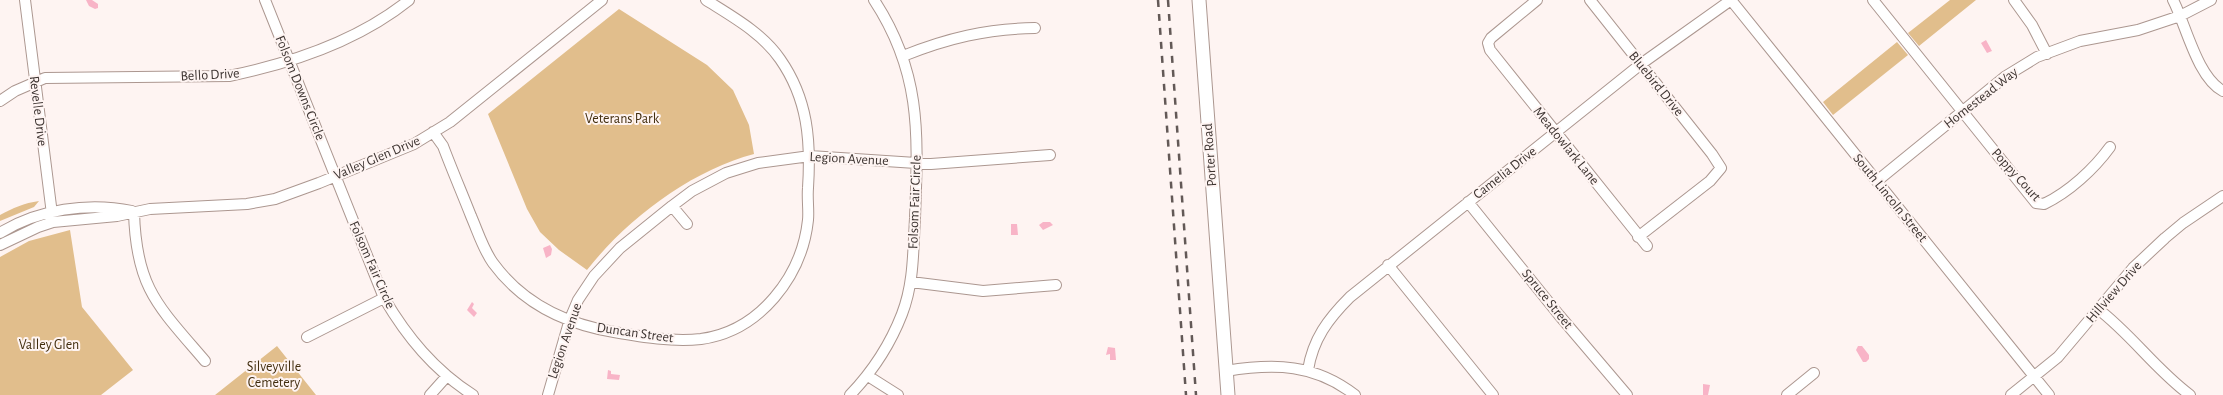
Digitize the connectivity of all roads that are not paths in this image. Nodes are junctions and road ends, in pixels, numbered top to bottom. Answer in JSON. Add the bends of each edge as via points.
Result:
{"nodes":[{"id":1,"x":25,"y":0,"type":"edge"},
{"id":2,"x":265,"y":0,"type":"edge"},
{"id":3,"x":409,"y":0,"type":"edge"},
{"id":4,"x":602,"y":0,"type":"edge"},
{"id":5,"x":706,"y":0,"type":"edge"},
{"id":6,"x":874,"y":0,"type":"edge"},
{"id":7,"x":1199,"y":0,"type":"edge"},
{"id":8,"x":1537,"y":0,"type":"edge"},
{"id":9,"x":1590,"y":0,"type":"edge"},
{"id":10,"x":1731,"y":0,"type":"edge"},
{"id":11,"x":1873,"y":0,"type":"edge"},
{"id":12,"x":2014,"y":0,"type":"edge"},
{"id":13,"x":2173,"y":0,"type":"edge"},
{"id":14,"x":2211,"y":0,"type":"edge"},
{"id":15,"x":2180,"y":16,"type":"junction"},
{"id":16,"x":1035,"y":28,"type":"dead end"},
{"id":17,"x":2047,"y":54,"type":"junction"},
{"id":18,"x":903,"y":56,"type":"junction"},
{"id":19,"x":288,"y":61,"type":"junction"},
{"id":20,"x":1641,"y":64,"type":"junction"},
{"id":21,"x":34,"y":82,"type":"junction"},
{"id":22,"x":2223,"y":91,"type":"edge"},
{"id":23,"x":0,"y":101,"type":"edge"},
{"id":24,"x":1962,"y":112,"type":"junction"},
{"id":25,"x":433,"y":132,"type":"junction"},
{"id":26,"x":1556,"y":133,"type":"junction"},
{"id":27,"x":2110,"y":146,"type":"dead end"},
{"id":28,"x":1050,"y":155,"type":"dead end"},
{"id":29,"x":810,"y":156,"type":"junction"},
{"id":30,"x":917,"y":162,"type":"junction"},
{"id":31,"x":334,"y":176,"type":"junction"},
{"id":32,"x":1877,"y":181,"type":"junction"},
{"id":33,"x":2223,"y":196,"type":"edge"},
{"id":34,"x":1468,"y":202,"type":"junction"},
{"id":35,"x":672,"y":206,"type":"junction"},
{"id":36,"x":51,"y":211,"type":"junction"},
{"id":37,"x":134,"y":212,"type":"junction"},
{"id":38,"x":53,"y":222,"type":"junction"},
{"id":39,"x":687,"y":224,"type":"dead end"},
{"id":40,"x":0,"y":233,"type":"edge"},
{"id":41,"x":1638,"y":236,"type":"junction"},
{"id":42,"x":0,"y":245,"type":"edge"},
{"id":43,"x":1647,"y":246,"type":"dead end"},
{"id":44,"x":1388,"y":265,"type":"junction"},
{"id":45,"x":911,"y":282,"type":"junction"},
{"id":46,"x":1056,"y":285,"type":"dead end"},
{"id":47,"x":384,"y":298,"type":"junction"},
{"id":48,"x":2098,"y":309,"type":"junction"},
{"id":49,"x":570,"y":320,"type":"junction"},
{"id":50,"x":307,"y":337,"type":"dead end"},
{"id":51,"x":206,"y":361,"type":"dead end"},
{"id":52,"x":1308,"y":370,"type":"junction"},
{"id":53,"x":1226,"y":371,"type":"junction"},
{"id":54,"x":1814,"y":374,"type":"dead end"},
{"id":55,"x":447,"y":376,"type":"junction"},
{"id":56,"x":868,"y":376,"type":"junction"},
{"id":57,"x":2034,"y":377,"type":"junction"},
{"id":58,"x":430,"y":395,"type":"edge"},
{"id":59,"x":473,"y":395,"type":"edge"},
{"id":60,"x":548,"y":395,"type":"edge"},
{"id":61,"x":850,"y":395,"type":"edge"},
{"id":62,"x":898,"y":395,"type":"edge"},
{"id":63,"x":1228,"y":395,"type":"edge"},
{"id":64,"x":1355,"y":395,"type":"edge"},
{"id":65,"x":1493,"y":395,"type":"edge"},
{"id":66,"x":1628,"y":395,"type":"edge"},
{"id":67,"x":1787,"y":395,"type":"edge"},
{"id":68,"x":2011,"y":395,"type":"edge"},
{"id":69,"x":2049,"y":395,"type":"edge"},
{"id":70,"x":2190,"y":395,"type":"edge"}],
"edges":[{"from":1,"to":21,"type":"street","name":"Revelle Drive"},
{"from":2,"to":19,"type":"street","name":"Folsom Downs Circle"},
{"from":3,"to":19,"type":"street","name":"Bello Drive","via":[[370,27]]},
{"from":4,"to":25,"type":"street","name":"Valley Glen Drive","via":[[450,122]]},
{"from":5,"to":29,"type":"street","name":"Duncan Street","via":[[752,30],[779,57],[797,87],[803,105]]},
{"from":6,"to":18,"type":"street","name":"Folsom Fair Circle"},
{"from":7,"to":53,"type":"street","name":"Porter Road"},
{"from":8,"to":26,"type":"street","name":"Meadowlark Lane","via":[[1488,43],[1494,56]]},
{"from":9,"to":20,"type":"street","name":"Bluebird Drive"},
{"from":10,"to":20,"type":"street","name":"Camelia Drive"},
{"from":10,"to":32,"type":"street","name":"South Lincoln Street"},
{"from":11,"to":24,"type":"street"},
{"from":12,"to":17,"type":"street","via":[[2032,25]]},
{"from":13,"to":15,"type":"street"},
{"from":14,"to":15,"type":"street","name":"Homestead Way"},
{"from":15,"to":17,"type":"street","name":"Homestead Way","via":[[2138,30],[2080,41]]},
{"from":15,"to":22,"type":"street","via":[[2203,68]]},
{"from":16,"to":18,"type":"street","via":[[982,31],[930,45]]},
{"from":17,"to":24,"type":"street","name":"Homestead Way","via":[[2006,76]]},
{"from":18,"to":30,"type":"street","name":"Folsom Fair Circle","via":[[916,113]]},
{"from":19,"to":21,"type":"street","name":"Bello Drive","via":[[229,76],[66,77],[46,78]]},
{"from":19,"to":31,"type":"street","name":"Folsom Downs Circle"},
{"from":20,"to":26,"type":"street","name":"Camelia Drive"},
{"from":20,"to":41,"type":"street","name":"Bluebird Drive","via":[[1721,168],[1710,181]]},
{"from":21,"to":23,"type":"street","name":"Bello Drive"},
{"from":21,"to":36,"type":"street","name":"Revelle Drive"},
{"from":24,"to":27,"type":"street","name":"Poppy Court","via":[[2039,204],[2050,201],[2092,169]]},
{"from":24,"to":32,"type":"street","name":"Homestead Way"},
{"from":25,"to":31,"type":"street","name":"Valley Glen Drive","via":[[414,144]]},
{"from":25,"to":49,"type":"street","name":"Duncan Street","via":[[443,146],[481,242],[493,262],[528,299],[549,312]]},
{"from":26,"to":34,"type":"street","name":"Camelia Drive"},
{"from":26,"to":41,"type":"street","name":"Meadowlark Lane"},
{"from":28,"to":30,"type":"street","name":"Legion Avenue","via":[[953,164]]},
{"from":29,"to":30,"type":"street","name":"Legion Avenue"},
{"from":29,"to":35,"type":"street","name":"Legion Avenue","via":[[758,163],[726,173],[692,191]]},
{"from":29,"to":49,"type":"street","name":"Duncan Street","via":[[808,220],[793,271],[780,292],[744,323],[724,333],[678,340],[599,329]]},
{"from":30,"to":45,"type":"street","name":"Folsom Fair Circle"},
{"from":31,"to":37,"type":"street","name":"Valley Glen Drive","via":[[265,201]]},
{"from":31,"to":47,"type":"street","name":"Folsom Fair Circle"},
{"from":32,"to":57,"type":"street","name":"South Lincoln Street"},
{"from":33,"to":48,"type":"street","name":"Hillview Drive","via":[[2165,238],[2133,268]]},
{"from":34,"to":44,"type":"street","name":"Camelia Drive"},
{"from":34,"to":66,"type":"street","name":"Spruce Street","via":[[1559,315]]},
{"from":35,"to":39,"type":"street"},
{"from":35,"to":49,"type":"street","name":"Legion Avenue","via":[[611,256],[578,300]]},
{"from":36,"to":37,"type":"street","name":"Valley Glen Drive","via":[[117,208]]},
{"from":36,"to":38,"type":"street","name":"Revelle Drive"},
{"from":36,"to":40,"type":"street","name":"Valley Glen Drive"},
{"from":37,"to":38,"type":"street","name":"Valley Glen Drive"},
{"from":37,"to":51,"type":"street","via":[[135,244],[146,284],[159,307]]},
{"from":38,"to":42,"type":"street","name":"Valley Glen Drive"},
{"from":41,"to":43,"type":"street","name":"Meadowlark Lane"},
{"from":44,"to":52,"type":"street","name":"Camelia Drive","via":[[1350,297],[1329,319],[1314,344]]},
{"from":44,"to":65,"type":"street"},
{"from":45,"to":46,"type":"street","via":[[983,291]]},
{"from":45,"to":56,"type":"street","name":"Folsom Fair Circle","via":[[902,314],[885,350]]},
{"from":47,"to":50,"type":"street"},
{"from":47,"to":55,"type":"street","name":"Folsom Fair Circle","via":[[415,345]]},
{"from":48,"to":57,"type":"street","name":"Hillview Drive","via":[[2058,357]]},
{"from":48,"to":70,"type":"street","via":[[2127,333],[2169,380]]},
{"from":49,"to":60,"type":"street","name":"Legion Avenue"},
{"from":52,"to":53,"type":"street","via":[[1283,367]]},
{"from":52,"to":64,"type":"street","via":[[1340,384]]},
{"from":53,"to":63,"type":"street","name":"Porter Road"},
{"from":54,"to":67,"type":"street"},
{"from":55,"to":58,"type":"street"},
{"from":55,"to":59,"type":"street","name":"Folsom Fair Circle"},
{"from":56,"to":61,"type":"street","name":"Folsom Fair Circle"},
{"from":56,"to":62,"type":"street"},
{"from":57,"to":68,"type":"street","name":"Hillview Drive"},
{"from":57,"to":69,"type":"street","name":"South Lincoln Street"}]}
